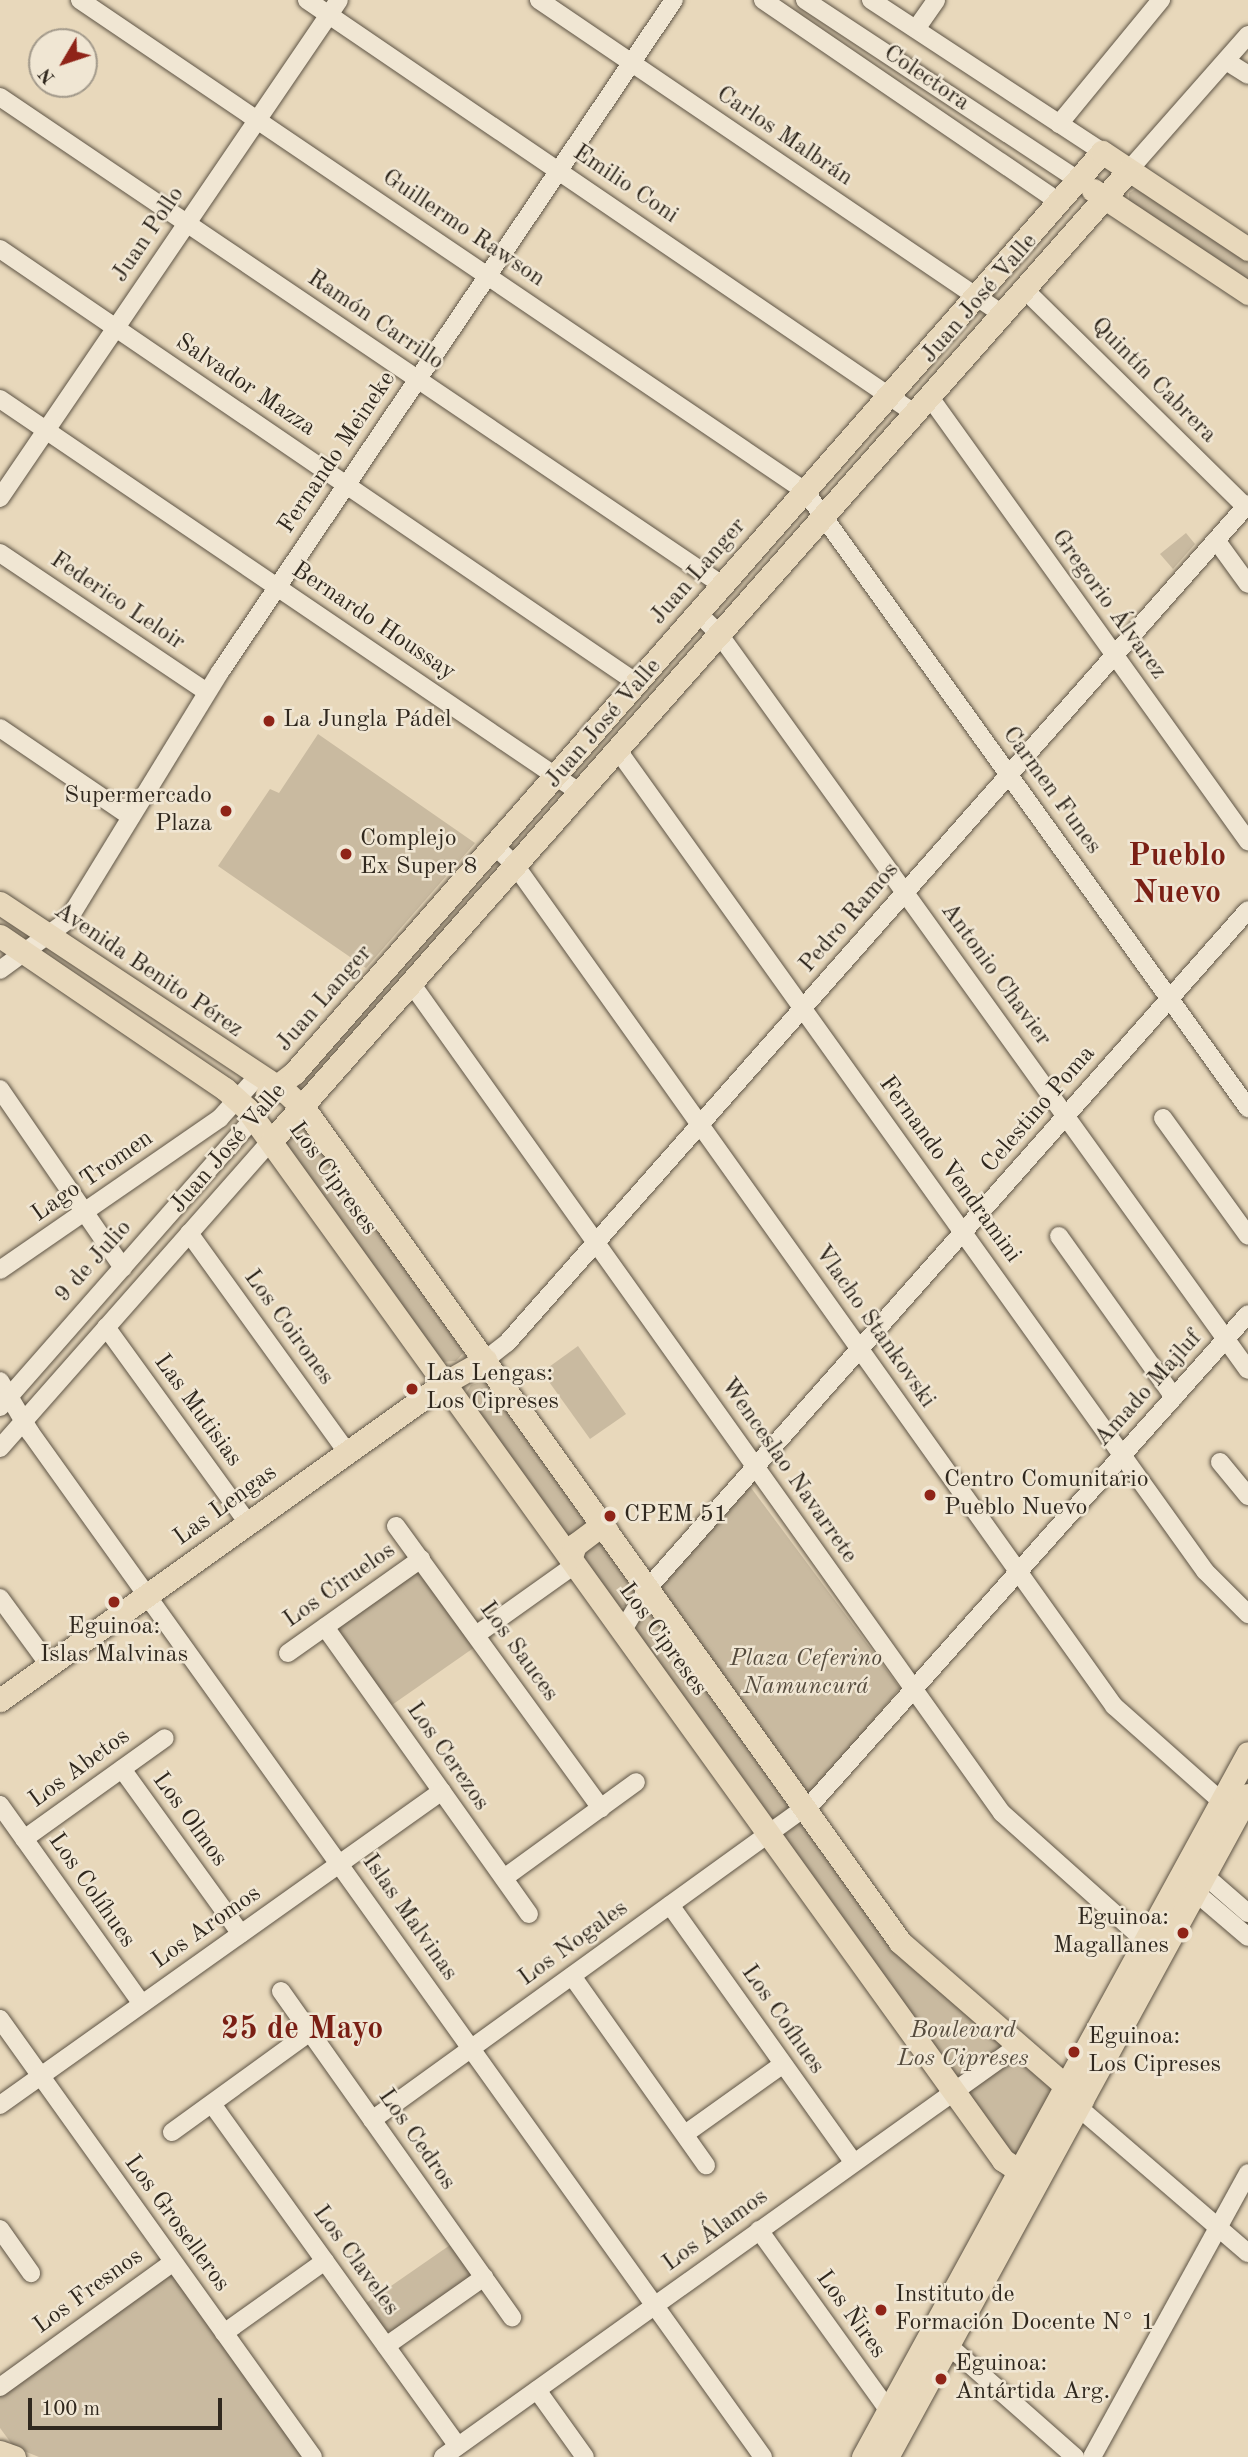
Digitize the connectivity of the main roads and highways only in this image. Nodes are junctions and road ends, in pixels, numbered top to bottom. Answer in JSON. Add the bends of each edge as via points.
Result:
{"nodes":[{"id":1,"x":1129,"y":170,"type":"junction"},
{"id":2,"x":1078,"y":180,"type":"junction"},
{"id":3,"x":1105,"y":198,"type":"junction"},
{"id":4,"x":1248,"y":249,"type":"edge"},
{"id":5,"x":1248,"y":293,"type":"edge"},
{"id":6,"x":814,"y":503,"type":"junction"},
{"id":7,"x":0,"y":903,"type":"edge"},
{"id":8,"x":0,"y":936,"type":"edge"},
{"id":9,"x":267,"y":1083,"type":"junction"},
{"id":10,"x":302,"y":1106,"type":"junction"},
{"id":11,"x":247,"y":1109,"type":"junction"},
{"id":12,"x":272,"y":1140,"type":"junction"},
{"id":13,"x":485,"y":1360,"type":"junction"},
{"id":14,"x":446,"y":1382,"type":"junction"},
{"id":15,"x":607,"y":1531,"type":"junction"},
{"id":16,"x":573,"y":1560,"type":"junction"},
{"id":17,"x":0,"y":1700,"type":"edge"},
{"id":18,"x":1248,"y":1753,"type":"edge"},
{"id":19,"x":1236,"y":1804,"type":"edge"},
{"id":20,"x":1075,"y":2098,"type":"junction"},
{"id":21,"x":1028,"y":2178,"type":"junction"},
{"id":22,"x":895,"y":2420,"type":"junction"},
{"id":23,"x":863,"y":2457,"type":"edge"},
{"id":24,"x":887,"y":2457,"type":"edge"}],
"edges":[{"from":1,"to":2,"type":"main road","name":"Juan Langer","via":[[1102,152]]},
{"from":1,"to":3,"type":"main road","name":"Juan José Valle"},
{"from":1,"to":4,"type":"main road"},
{"from":2,"to":3,"type":"main road"},
{"from":2,"to":6,"type":"main road","name":"Juan Langer","via":[[891,394]]},
{"from":3,"to":5,"type":"main road"},
{"from":3,"to":6,"type":"main road","name":"Juan José Valle","via":[[921,405]]},
{"from":6,"to":9,"type":"main road","name":"Juan Langer","via":[[722,585],[494,845]]},
{"from":6,"to":10,"type":"main road","name":"Juan José Valle","via":[[719,634]]},
{"from":7,"to":9,"type":"main road","name":"Avenida Benito Pérez"},
{"from":8,"to":11,"type":"main road"},
{"from":9,"to":10,"type":"main road","name":"Avenida Benito Pérez"},
{"from":9,"to":11,"type":"main road","name":"9 de Julio","via":[[261,1100]]},
{"from":10,"to":12,"type":"main road","name":"Juan José Valle"},
{"from":10,"to":13,"type":"main road","name":"Los Cipreses"},
{"from":11,"to":12,"type":"main road","name":"Los Cipreses"},
{"from":12,"to":14,"type":"main road","name":"Los Cipreses"},
{"from":13,"to":14,"type":"main road","name":"Las Lengas"},
{"from":13,"to":15,"type":"main road","name":"Los Cipreses"},
{"from":14,"to":16,"type":"main road","name":"Los Cipreses"},
{"from":14,"to":17,"type":"main road","name":"Las Lengas"},
{"from":15,"to":16,"type":"main road","via":[[594,1531],[571,1548]]},
{"from":15,"to":20,"type":"main road","name":"Los Cipreses","via":[[905,1947]]},
{"from":16,"to":21,"type":"main road","name":"Los Cipreses","via":[[1003,2160]]},
{"from":18,"to":19,"type":"main road"},
{"from":19,"to":20,"type":"main road","via":[[1153,1948]]},
{"from":20,"to":21,"type":"main road"},
{"from":21,"to":22,"type":"main road"},
{"from":22,"to":23,"type":"main road"},
{"from":22,"to":24,"type":"main road"}]}
